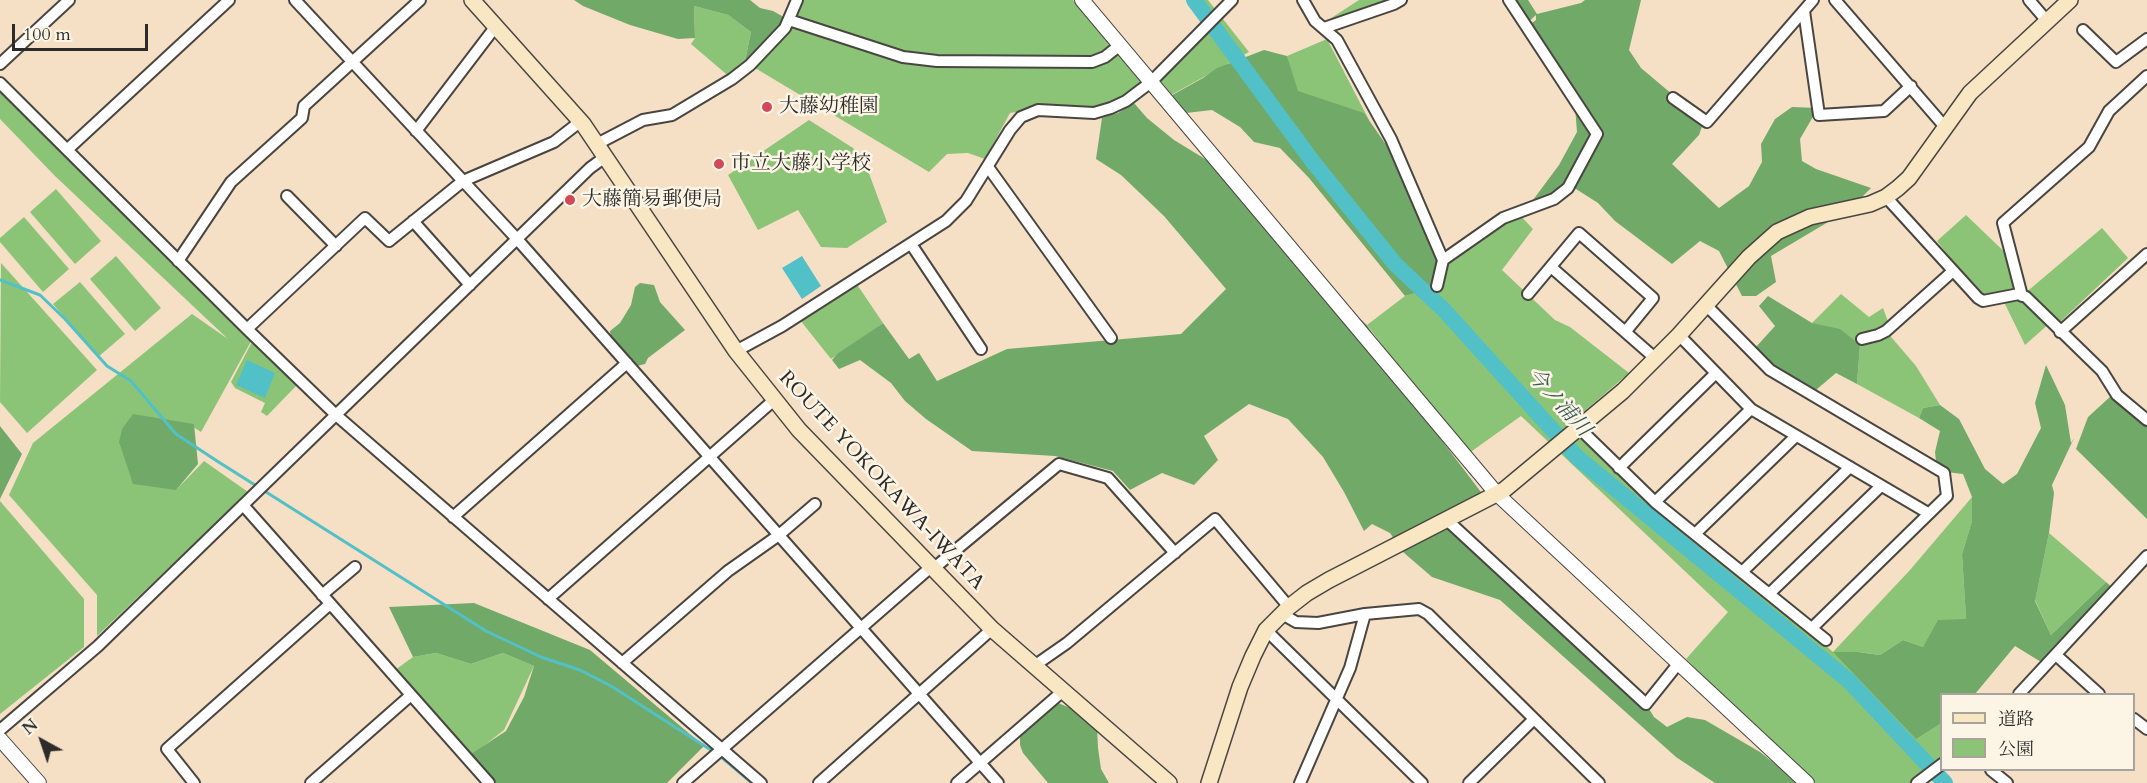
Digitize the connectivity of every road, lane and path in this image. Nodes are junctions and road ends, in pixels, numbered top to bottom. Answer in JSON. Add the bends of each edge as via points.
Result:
{"nodes":[{"id":1,"x":69,"y":0,"type":"edge"},
{"id":2,"x":229,"y":0,"type":"edge"},
{"id":3,"x":295,"y":0,"type":"edge"},
{"id":4,"x":420,"y":0,"type":"edge"},
{"id":5,"x":797,"y":0,"type":"edge"},
{"id":6,"x":1082,"y":0,"type":"edge"},
{"id":7,"x":1232,"y":0,"type":"edge"},
{"id":8,"x":1303,"y":0,"type":"edge"},
{"id":9,"x":1401,"y":0,"type":"edge"},
{"id":10,"x":1509,"y":0,"type":"edge"},
{"id":11,"x":1813,"y":0,"type":"edge"},
{"id":12,"x":1835,"y":0,"type":"edge"},
{"id":13,"x":2029,"y":0,"type":"edge"},
{"id":14,"x":2070,"y":0,"type":"edge"},
{"id":15,"x":478,"y":2,"type":"edge"},
{"id":16,"x":1804,"y":11,"type":"junction"},
{"id":17,"x":789,"y":20,"type":"junction"},
{"id":18,"x":2047,"y":21,"type":"junction"},
{"id":19,"x":496,"y":26,"type":"junction"},
{"id":20,"x":1324,"y":28,"type":"junction"},
{"id":21,"x":2083,"y":30,"type":"dead end"},
{"id":22,"x":2147,"y":39,"type":"edge"},
{"id":23,"x":1120,"y":45,"type":"junction"},
{"id":24,"x":352,"y":62,"type":"junction"},
{"id":25,"x":0,"y":64,"type":"edge"},
{"id":26,"x":2147,"y":76,"type":"edge"},
{"id":27,"x":1151,"y":82,"type":"junction"},
{"id":28,"x":0,"y":83,"type":"edge"},
{"id":29,"x":1911,"y":86,"type":"junction"},
{"id":30,"x":1672,"y":98,"type":"dead end"},
{"id":31,"x":581,"y":121,"type":"junction"},
{"id":32,"x":1946,"y":127,"type":"junction"},
{"id":33,"x":416,"y":131,"type":"junction"},
{"id":34,"x":68,"y":149,"type":"junction"},
{"id":35,"x":601,"y":151,"type":"junction"},
{"id":36,"x":988,"y":167,"type":"junction"},
{"id":37,"x":463,"y":181,"type":"junction"},
{"id":38,"x":287,"y":196,"type":"dead end"},
{"id":39,"x":1886,"y":197,"type":"junction"},
{"id":40,"x":413,"y":221,"type":"junction"},
{"id":41,"x":517,"y":239,"type":"junction"},
{"id":42,"x":911,"y":244,"type":"junction"},
{"id":43,"x":336,"y":246,"type":"junction"},
{"id":44,"x":2147,"y":254,"type":"edge"},
{"id":45,"x":1443,"y":260,"type":"junction"},
{"id":46,"x":178,"y":261,"type":"junction"},
{"id":47,"x":1551,"y":267,"type":"junction"},
{"id":48,"x":1953,"y":271,"type":"junction"},
{"id":49,"x":470,"y":285,"type":"junction"},
{"id":50,"x":1437,"y":286,"type":"dead end"},
{"id":51,"x":1528,"y":294,"type":"dead end"},
{"id":52,"x":2022,"y":296,"type":"junction"},
{"id":53,"x":1707,"y":306,"type":"junction"},
{"id":54,"x":247,"y":330,"type":"junction"},
{"id":55,"x":1626,"y":331,"type":"junction"},
{"id":56,"x":2060,"y":332,"type":"junction"},
{"id":57,"x":1679,"y":335,"type":"junction"},
{"id":58,"x":1111,"y":338,"type":"dead end"},
{"id":59,"x":1862,"y":339,"type":"dead end"},
{"id":60,"x":981,"y":349,"type":"dead end"},
{"id":61,"x":736,"y":351,"type":"junction"},
{"id":62,"x":1656,"y":359,"type":"junction"},
{"id":63,"x":627,"y":363,"type":"junction"},
{"id":64,"x":1716,"y":373,"type":"junction"},
{"id":65,"x":774,"y":400,"type":"junction"},
{"id":66,"x":1751,"y":409,"type":"junction"},
{"id":67,"x":336,"y":415,"type":"junction"},
{"id":68,"x":2147,"y":420,"type":"edge"},
{"id":69,"x":1796,"y":436,"type":"junction"},
{"id":70,"x":1568,"y":438,"type":"junction"},
{"id":71,"x":710,"y":457,"type":"junction"},
{"id":72,"x":1850,"y":467,"type":"junction"},
{"id":73,"x":1619,"y":468,"type":"junction"},
{"id":74,"x":1881,"y":486,"type":"junction"},
{"id":75,"x":1497,"y":494,"type":"junction"},
{"id":76,"x":1655,"y":502,"type":"junction"},
{"id":77,"x":815,"y":504,"type":"dead end"},
{"id":78,"x":243,"y":505,"type":"junction"},
{"id":79,"x":1928,"y":513,"type":"junction"},
{"id":80,"x":453,"y":518,"type":"junction"},
{"id":81,"x":1447,"y":520,"type":"junction"},
{"id":82,"x":1695,"y":534,"type":"junction"},
{"id":83,"x":779,"y":535,"type":"junction"},
{"id":84,"x":1175,"y":553,"type":"junction"},
{"id":85,"x":2147,"y":556,"type":"edge"},
{"id":86,"x":355,"y":567,"type":"dead end"},
{"id":87,"x":932,"y":568,"type":"junction"},
{"id":88,"x":1742,"y":572,"type":"junction"},
{"id":89,"x":1769,"y":594,"type":"junction"},
{"id":90,"x":322,"y":595,"type":"junction"},
{"id":91,"x":548,"y":599,"type":"junction"},
{"id":92,"x":330,"y":604,"type":"junction"},
{"id":93,"x":1285,"y":611,"type":"junction"},
{"id":94,"x":1365,"y":614,"type":"junction"},
{"id":95,"x":861,"y":628,"type":"junction"},
{"id":96,"x":1812,"y":628,"type":"junction"},
{"id":97,"x":992,"y":629,"type":"junction"},
{"id":98,"x":1266,"y":630,"type":"junction"},
{"id":99,"x":1826,"y":640,"type":"dead end"},
{"id":100,"x":2056,"y":655,"type":"junction"},
{"id":101,"x":622,"y":663,"type":"junction"},
{"id":102,"x":1678,"y":664,"type":"junction"},
{"id":103,"x":1034,"y":666,"type":"junction"},
{"id":104,"x":1063,"y":691,"type":"junction"},
{"id":105,"x":920,"y":693,"type":"junction"},
{"id":106,"x":2020,"y":693,"type":"edge"},
{"id":107,"x":2097,"y":693,"type":"edge"},
{"id":108,"x":411,"y":695,"type":"junction"},
{"id":109,"x":1338,"y":700,"type":"junction"},
{"id":110,"x":1534,"y":719,"type":"junction"},
{"id":111,"x":0,"y":730,"type":"edge"},
{"id":112,"x":0,"y":739,"type":"edge"},
{"id":113,"x":722,"y":749,"type":"junction"},
{"id":114,"x":980,"y":763,"type":"junction"},
{"id":115,"x":1940,"y":765,"type":"edge"},
{"id":116,"x":1992,"y":771,"type":"edge"},
{"id":117,"x":39,"y":783,"type":"edge"},
{"id":118,"x":194,"y":783,"type":"edge"},
{"id":119,"x":311,"y":783,"type":"edge"},
{"id":120,"x":489,"y":783,"type":"edge"},
{"id":121,"x":683,"y":783,"type":"edge"},
{"id":122,"x":761,"y":783,"type":"edge"},
{"id":123,"x":819,"y":783,"type":"edge"},
{"id":124,"x":957,"y":783,"type":"edge"},
{"id":125,"x":998,"y":783,"type":"edge"},
{"id":126,"x":1169,"y":783,"type":"edge"},
{"id":127,"x":1209,"y":783,"type":"edge"},
{"id":128,"x":1300,"y":783,"type":"edge"},
{"id":129,"x":1422,"y":783,"type":"edge"},
{"id":130,"x":1469,"y":783,"type":"edge"},
{"id":131,"x":1599,"y":783,"type":"edge"},
{"id":132,"x":1807,"y":783,"type":"edge"},
{"id":133,"x":1917,"y":783,"type":"edge"},
{"id":134,"x":2007,"y":783,"type":"edge"}],
"edges":[{"from":1,"to":25,"type":"street"},
{"from":2,"to":34,"type":"street"},
{"from":3,"to":24,"type":"street"},
{"from":4,"to":24,"type":"street"},
{"from":5,"to":17,"type":"street"},
{"from":6,"to":23,"type":"street"},
{"from":7,"to":27,"type":"street"},
{"from":8,"to":20,"type":"street"},
{"from":9,"to":20,"type":"street"},
{"from":10,"to":45,"type":"street","via":[[1597,134],[1568,188],[1554,199],[1503,218]]},
{"from":11,"to":16,"type":"street"},
{"from":12,"to":29,"type":"street"},
{"from":13,"to":18,"type":"street"},
{"from":14,"to":18,"type":"main road"},
{"from":15,"to":19,"type":"main road","name":"ROUTE YOKOKAWA-IWATA"},
{"from":16,"to":29,"type":"street","via":[[1819,115],[1884,111]]},
{"from":16,"to":30,"type":"street","via":[[1707,122]]},
{"from":17,"to":23,"type":"street","via":[[903,57],[937,61],[1092,62]]},
{"from":17,"to":35,"type":"street","via":[[750,66],[732,79],[672,115],[643,120]]},
{"from":18,"to":32,"type":"main road","via":[[1970,93]]},
{"from":19,"to":31,"type":"main road","name":"ROUTE YOKOKAWA-IWATA"},
{"from":19,"to":33,"type":"street"},
{"from":20,"to":45,"type":"street","via":[[1337,40],[1391,139]]},
{"from":21,"to":22,"type":"street","via":[[2116,62]]},
{"from":23,"to":27,"type":"street"},
{"from":24,"to":33,"type":"street"},
{"from":24,"to":46,"type":"street","via":[[304,106],[302,118],[231,182]]},
{"from":26,"to":52,"type":"street","via":[[2109,111],[2089,147],[2003,223]]},
{"from":27,"to":36,"type":"street","via":[[1126,101],[1094,113],[1038,110],[1022,117]]},
{"from":27,"to":75,"type":"street"},
{"from":28,"to":34,"type":"street"},
{"from":29,"to":32,"type":"street"},
{"from":31,"to":35,"type":"main road","name":"ROUTE YOKOKAWA-IWATA"},
{"from":31,"to":37,"type":"street","via":[[554,142]]},
{"from":32,"to":39,"type":"main road","via":[[1909,178]]},
{"from":33,"to":37,"type":"street"},
{"from":34,"to":46,"type":"street"},
{"from":35,"to":41,"type":"street","via":[[590,168]]},
{"from":35,"to":61,"type":"main road","name":"ROUTE YOKOKAWA-IWATA"},
{"from":36,"to":42,"type":"street","via":[[963,204],[946,221]]},
{"from":36,"to":58,"type":"street"},
{"from":37,"to":40,"type":"street"},
{"from":37,"to":41,"type":"street"},
{"from":38,"to":43,"type":"street"},
{"from":39,"to":48,"type":"street"},
{"from":39,"to":53,"type":"main road","via":[[1810,217],[1777,232],[1749,257]]},
{"from":40,"to":43,"type":"street","via":[[389,241],[365,218]]},
{"from":40,"to":49,"type":"street"},
{"from":41,"to":49,"type":"street"},
{"from":41,"to":63,"type":"street"},
{"from":42,"to":60,"type":"street"},
{"from":42,"to":61,"type":"street"},
{"from":43,"to":54,"type":"street"},
{"from":44,"to":56,"type":"street"},
{"from":45,"to":50,"type":"street"},
{"from":46,"to":54,"type":"street"},
{"from":47,"to":51,"type":"street"},
{"from":47,"to":55,"type":"street"},
{"from":47,"to":55,"type":"street","via":[[1579,233],[1653,298]]},
{"from":48,"to":52,"type":"street","via":[[1983,301]]},
{"from":48,"to":59,"type":"street","via":[[1886,331]]},
{"from":49,"to":67,"type":"street"},
{"from":52,"to":56,"type":"street"},
{"from":53,"to":57,"type":"main road"},
{"from":53,"to":79,"type":"street","via":[[1770,370],[1944,473],[1947,495]]},
{"from":54,"to":67,"type":"street"},
{"from":55,"to":62,"type":"street"},
{"from":56,"to":68,"type":"street","via":[[2102,371],[2117,394]]},
{"from":57,"to":62,"type":"main road"},
{"from":57,"to":64,"type":"street"},
{"from":61,"to":65,"type":"main road","name":"ROUTE YOKOKAWA-IWATA"},
{"from":62,"to":70,"type":"main road"},
{"from":63,"to":71,"type":"street"},
{"from":63,"to":80,"type":"street"},
{"from":64,"to":66,"type":"street"},
{"from":64,"to":73,"type":"street"},
{"from":65,"to":71,"type":"street"},
{"from":65,"to":87,"type":"main road","name":"ROUTE YOKOKAWA-IWATA"},
{"from":66,"to":69,"type":"street"},
{"from":66,"to":76,"type":"street"},
{"from":67,"to":78,"type":"street"},
{"from":67,"to":80,"type":"street"},
{"from":69,"to":72,"type":"street"},
{"from":69,"to":82,"type":"street"},
{"from":70,"to":73,"type":"street"},
{"from":70,"to":75,"type":"main road"},
{"from":71,"to":83,"type":"street"},
{"from":71,"to":91,"type":"street"},
{"from":72,"to":74,"type":"street"},
{"from":72,"to":88,"type":"street"},
{"from":73,"to":76,"type":"street"},
{"from":74,"to":79,"type":"street"},
{"from":74,"to":89,"type":"street"},
{"from":75,"to":81,"type":"main road"},
{"from":75,"to":102,"type":"street"},
{"from":76,"to":82,"type":"street"},
{"from":77,"to":83,"type":"street"},
{"from":78,"to":90,"type":"street"},
{"from":78,"to":111,"type":"street","via":[[98,646]]},
{"from":79,"to":96,"type":"street"},
{"from":80,"to":91,"type":"street"},
{"from":81,"to":93,"type":"main road","via":[[1329,580]]},
{"from":81,"to":102,"type":"street","via":[[1646,704]]},
{"from":82,"to":88,"type":"street"},
{"from":83,"to":95,"type":"street"},
{"from":83,"to":101,"type":"street","via":[[728,571]]},
{"from":84,"to":87,"type":"street","via":[[1108,478],[1059,464]]},
{"from":84,"to":93,"type":"street","via":[[1215,519]]},
{"from":84,"to":103,"type":"street"},
{"from":85,"to":100,"type":"street"},
{"from":86,"to":90,"type":"street"},
{"from":87,"to":95,"type":"street"},
{"from":87,"to":97,"type":"main road","name":"ROUTE YOKOKAWA-IWATA"},
{"from":88,"to":89,"type":"street"},
{"from":89,"to":96,"type":"street"},
{"from":90,"to":92,"type":"street"},
{"from":91,"to":101,"type":"street"},
{"from":92,"to":108,"type":"street"},
{"from":92,"to":118,"type":"street","via":[[167,749]]},
{"from":93,"to":94,"type":"street","via":[[1296,622],[1318,623]]},
{"from":93,"to":98,"type":"main road"},
{"from":94,"to":109,"type":"street"},
{"from":94,"to":110,"type":"street","via":[[1419,609],[1428,614]]},
{"from":95,"to":105,"type":"street"},
{"from":95,"to":113,"type":"street"},
{"from":96,"to":99,"type":"street"},
{"from":97,"to":103,"type":"main road","name":"ROUTE YOKOKAWA-IWATA"},
{"from":97,"to":105,"type":"street"},
{"from":98,"to":109,"type":"street"},
{"from":98,"to":127,"type":"main road","via":[[1240,687]]},
{"from":100,"to":106,"type":"street"},
{"from":100,"to":107,"type":"street"},
{"from":101,"to":113,"type":"street"},
{"from":102,"to":132,"type":"street"},
{"from":103,"to":104,"type":"main road","name":"ROUTE YOKOKAWA-IWATA"},
{"from":104,"to":114,"type":"street"},
{"from":104,"to":126,"type":"main road","name":"ROUTE YOKOKAWA-IWATA"},
{"from":105,"to":114,"type":"street"},
{"from":105,"to":123,"type":"street"},
{"from":108,"to":119,"type":"street"},
{"from":108,"to":120,"type":"street"},
{"from":109,"to":128,"type":"street"},
{"from":109,"to":129,"type":"street"},
{"from":110,"to":130,"type":"street"},
{"from":110,"to":131,"type":"street"},
{"from":112,"to":117,"type":"street"},
{"from":113,"to":121,"type":"street"},
{"from":113,"to":122,"type":"street"},
{"from":114,"to":124,"type":"street"},
{"from":114,"to":125,"type":"street"},
{"from":115,"to":133,"type":"street"},
{"from":116,"to":134,"type":"street"}]}
